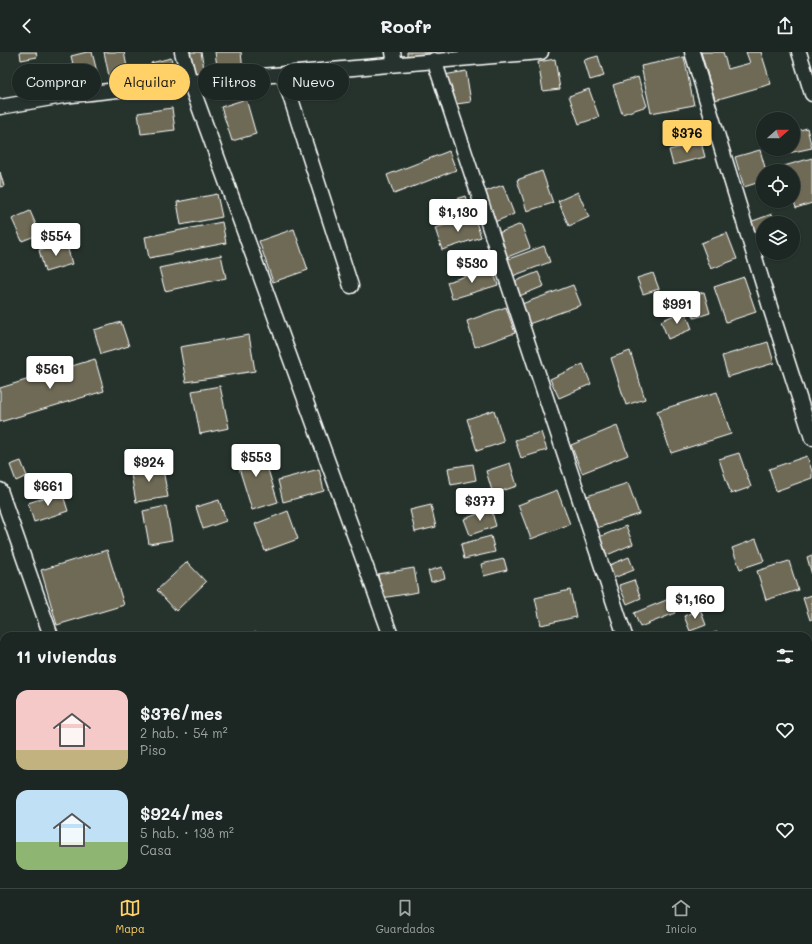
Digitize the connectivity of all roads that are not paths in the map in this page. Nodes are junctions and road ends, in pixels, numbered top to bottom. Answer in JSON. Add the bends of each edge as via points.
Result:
{"nodes":[{"id":1,"x":182,"y":52,"type":"edge"},
{"id":2,"x":541,"y":52,"type":"edge"},
{"id":3,"x":692,"y":52,"type":"edge"},
{"id":4,"x":799,"y":52,"type":"edge"},
{"id":5,"x":394,"y":58,"type":"edge"},
{"id":6,"x":434,"y":60,"type":"junction"},
{"id":7,"x":185,"y":64,"type":"edge"},
{"id":8,"x":349,"y":64,"type":"edge"},
{"id":9,"x":278,"y":74,"type":"edge"},
{"id":10,"x":190,"y":82,"type":"joint"},
{"id":11,"x":109,"y":91,"type":"edge"},
{"id":12,"x":812,"y":94,"type":"edge"},
{"id":13,"x":291,"y":100,"type":"edge"},
{"id":14,"x":0,"y":107,"type":"edge"},
{"id":15,"x":351,"y":286,"type":"dead end"},
{"id":16,"x":812,"y":438,"type":"edge"},
{"id":17,"x":0,"y":490,"type":"edge"},
{"id":18,"x":50,"y":632,"type":"edge"},
{"id":19,"x":390,"y":632,"type":"edge"},
{"id":20,"x":624,"y":632,"type":"edge"}],
"edges":[{"from":1,"to":7,"type":"street"},
{"from":2,"to":6,"type":"street"},
{"from":3,"to":16,"type":"street"},
{"from":4,"to":12,"type":"street"},
{"from":5,"to":6,"type":"street"},
{"from":5,"to":8,"type":"street"},
{"from":6,"to":20,"type":"street"},
{"from":9,"to":10,"type":"street"},
{"from":10,"to":19,"type":"street"},
{"from":11,"to":14,"type":"street"},
{"from":13,"to":15,"type":"street"},
{"from":17,"to":18,"type":"street"}]}
